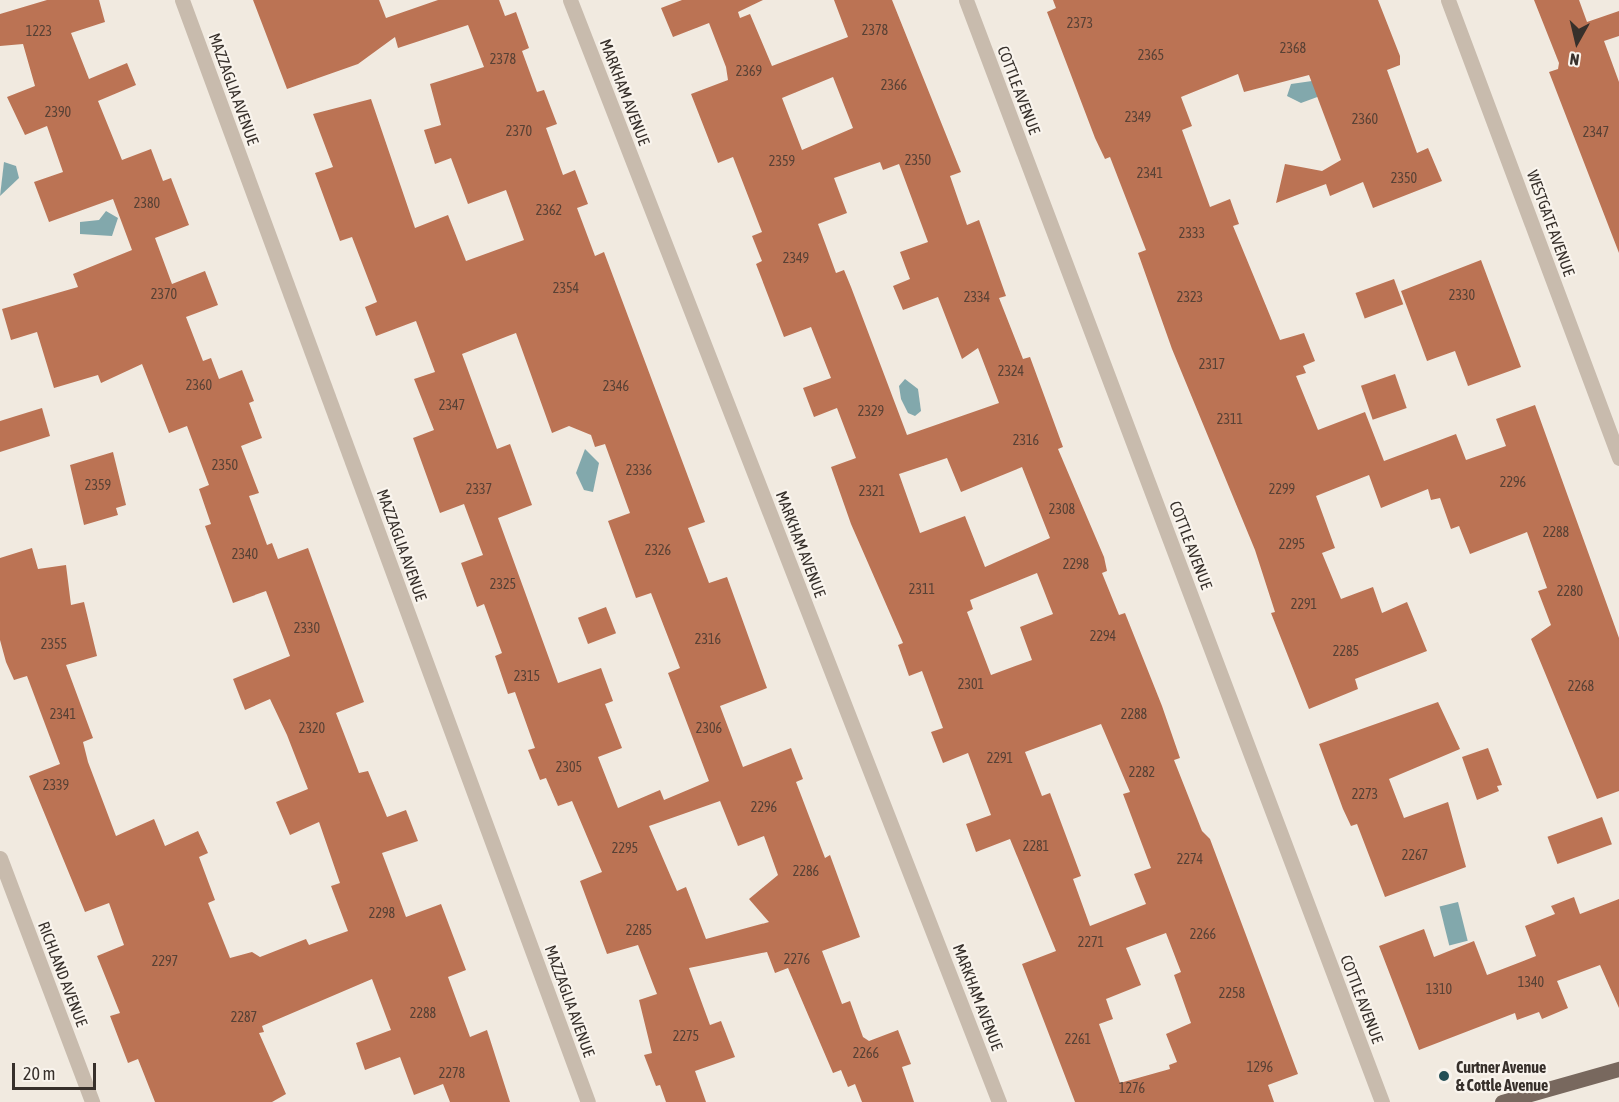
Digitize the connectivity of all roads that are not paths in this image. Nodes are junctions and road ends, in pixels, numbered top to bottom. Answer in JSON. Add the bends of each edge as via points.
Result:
{"nodes":[{"id":1,"x":182,"y":0,"type":"edge"},
{"id":2,"x":570,"y":0,"type":"edge"},
{"id":3,"x":966,"y":0,"type":"edge"},
{"id":4,"x":1448,"y":0,"type":"edge"},
{"id":5,"x":1619,"y":458,"type":"edge"},
{"id":6,"x":0,"y":858,"type":"edge"},
{"id":7,"x":1619,"y":1069,"type":"edge"},
{"id":8,"x":92,"y":1102,"type":"edge"},
{"id":9,"x":588,"y":1102,"type":"edge"},
{"id":10,"x":999,"y":1102,"type":"edge"},
{"id":11,"x":1382,"y":1102,"type":"edge"},
{"id":12,"x":1502,"y":1102,"type":"edge"}],
"edges":[{"from":1,"to":9,"type":"street","name":"MAZZAGLIA AVENUE"},
{"from":2,"to":10,"type":"street","name":"MARKHAM AVENUE"},
{"from":3,"to":11,"type":"street","name":"COTTLE AVENUE"},
{"from":4,"to":5,"type":"street","name":"WESTGATE AVENUE"},
{"from":6,"to":8,"type":"street","name":"RICHLAND AVENUE"},
{"from":7,"to":12,"type":"main road"}]}
